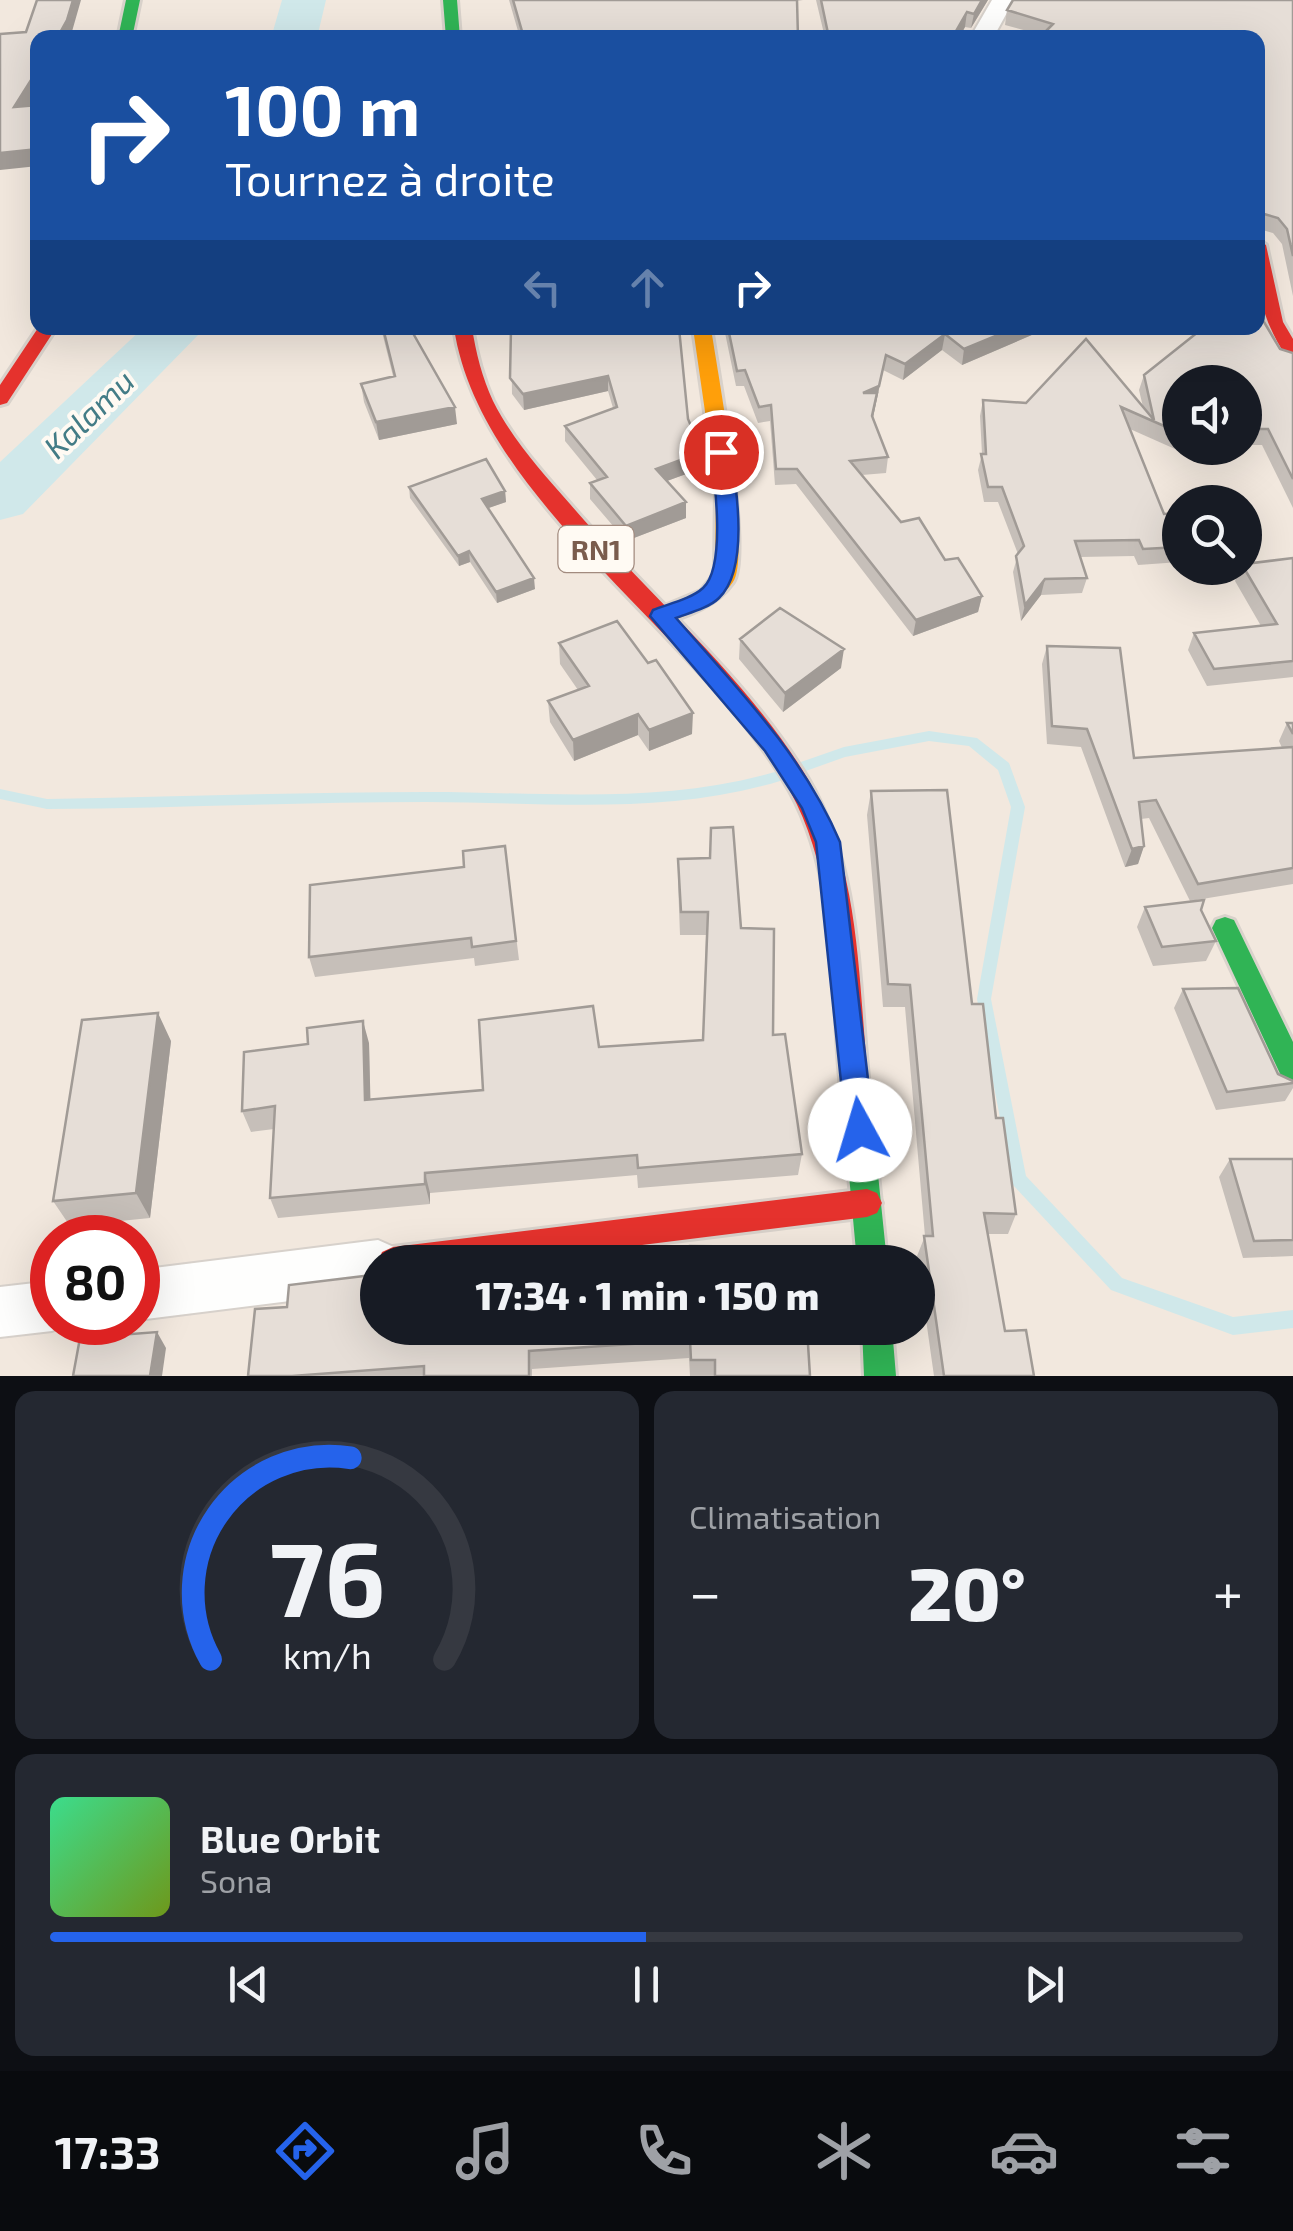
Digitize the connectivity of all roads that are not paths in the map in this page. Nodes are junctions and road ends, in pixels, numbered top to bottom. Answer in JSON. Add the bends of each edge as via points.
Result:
{"nodes":[{"id":1,"x":133,"y":0,"type":"edge"},
{"id":2,"x":450,"y":0,"type":"edge"},
{"id":3,"x":1003,"y":0,"type":"edge"},
{"id":4,"x":126,"y":30,"type":"edge"},
{"id":5,"x":452,"y":30,"type":"edge"},
{"id":6,"x":986,"y":30,"type":"edge"},
{"id":7,"x":1265,"y":279,"type":"edge"},
{"id":8,"x":42,"y":335,"type":"edge"},
{"id":9,"x":463,"y":335,"type":"edge"},
{"id":10,"x":703,"y":335,"type":"edge"},
{"id":11,"x":1293,"y":354,"type":"edge"},
{"id":12,"x":0,"y":398,"type":"edge"},
{"id":13,"x":661,"y":616,"type":"junction"},
{"id":14,"x":1225,"y":928,"type":"dead end"},
{"id":15,"x":1293,"y":1071,"type":"edge"},
{"id":16,"x":867,"y":1203,"type":"junction"},
{"id":17,"x":530,"y":1245,"type":"edge"},
{"id":18,"x":871,"y":1245,"type":"edge"},
{"id":19,"x":360,"y":1266,"type":"edge"},
{"id":20,"x":160,"y":1292,"type":"edge"},
{"id":21,"x":30,"y":1309,"type":"edge"},
{"id":22,"x":0,"y":1312,"type":"edge"},
{"id":23,"x":878,"y":1345,"type":"edge"},
{"id":24,"x":880,"y":1376,"type":"edge"}],
"edges":[{"from":1,"to":4,"type":"main road"},
{"from":2,"to":5,"type":"main road"},
{"from":3,"to":6,"type":"street"},
{"from":7,"to":11,"type":"main road","via":[[1274,322]]},
{"from":8,"to":12,"type":"main road"},
{"from":9,"to":13,"type":"main road","number":"RN1","via":[[476,395],[498,434],[604,560]]},
{"from":10,"to":13,"type":"main road","via":[[726,488],[726,576],[709,596]]},
{"from":13,"to":16,"type":"main road","number":"RN1","via":[[773,745],[828,842]]},
{"from":14,"to":15,"type":"main road"},
{"from":16,"to":17,"type":"main road"},
{"from":16,"to":18,"type":"main road","number":"RN1"},
{"from":19,"to":20,"type":"street"},
{"from":21,"to":22,"type":"street"},
{"from":23,"to":24,"type":"main road"}]}
